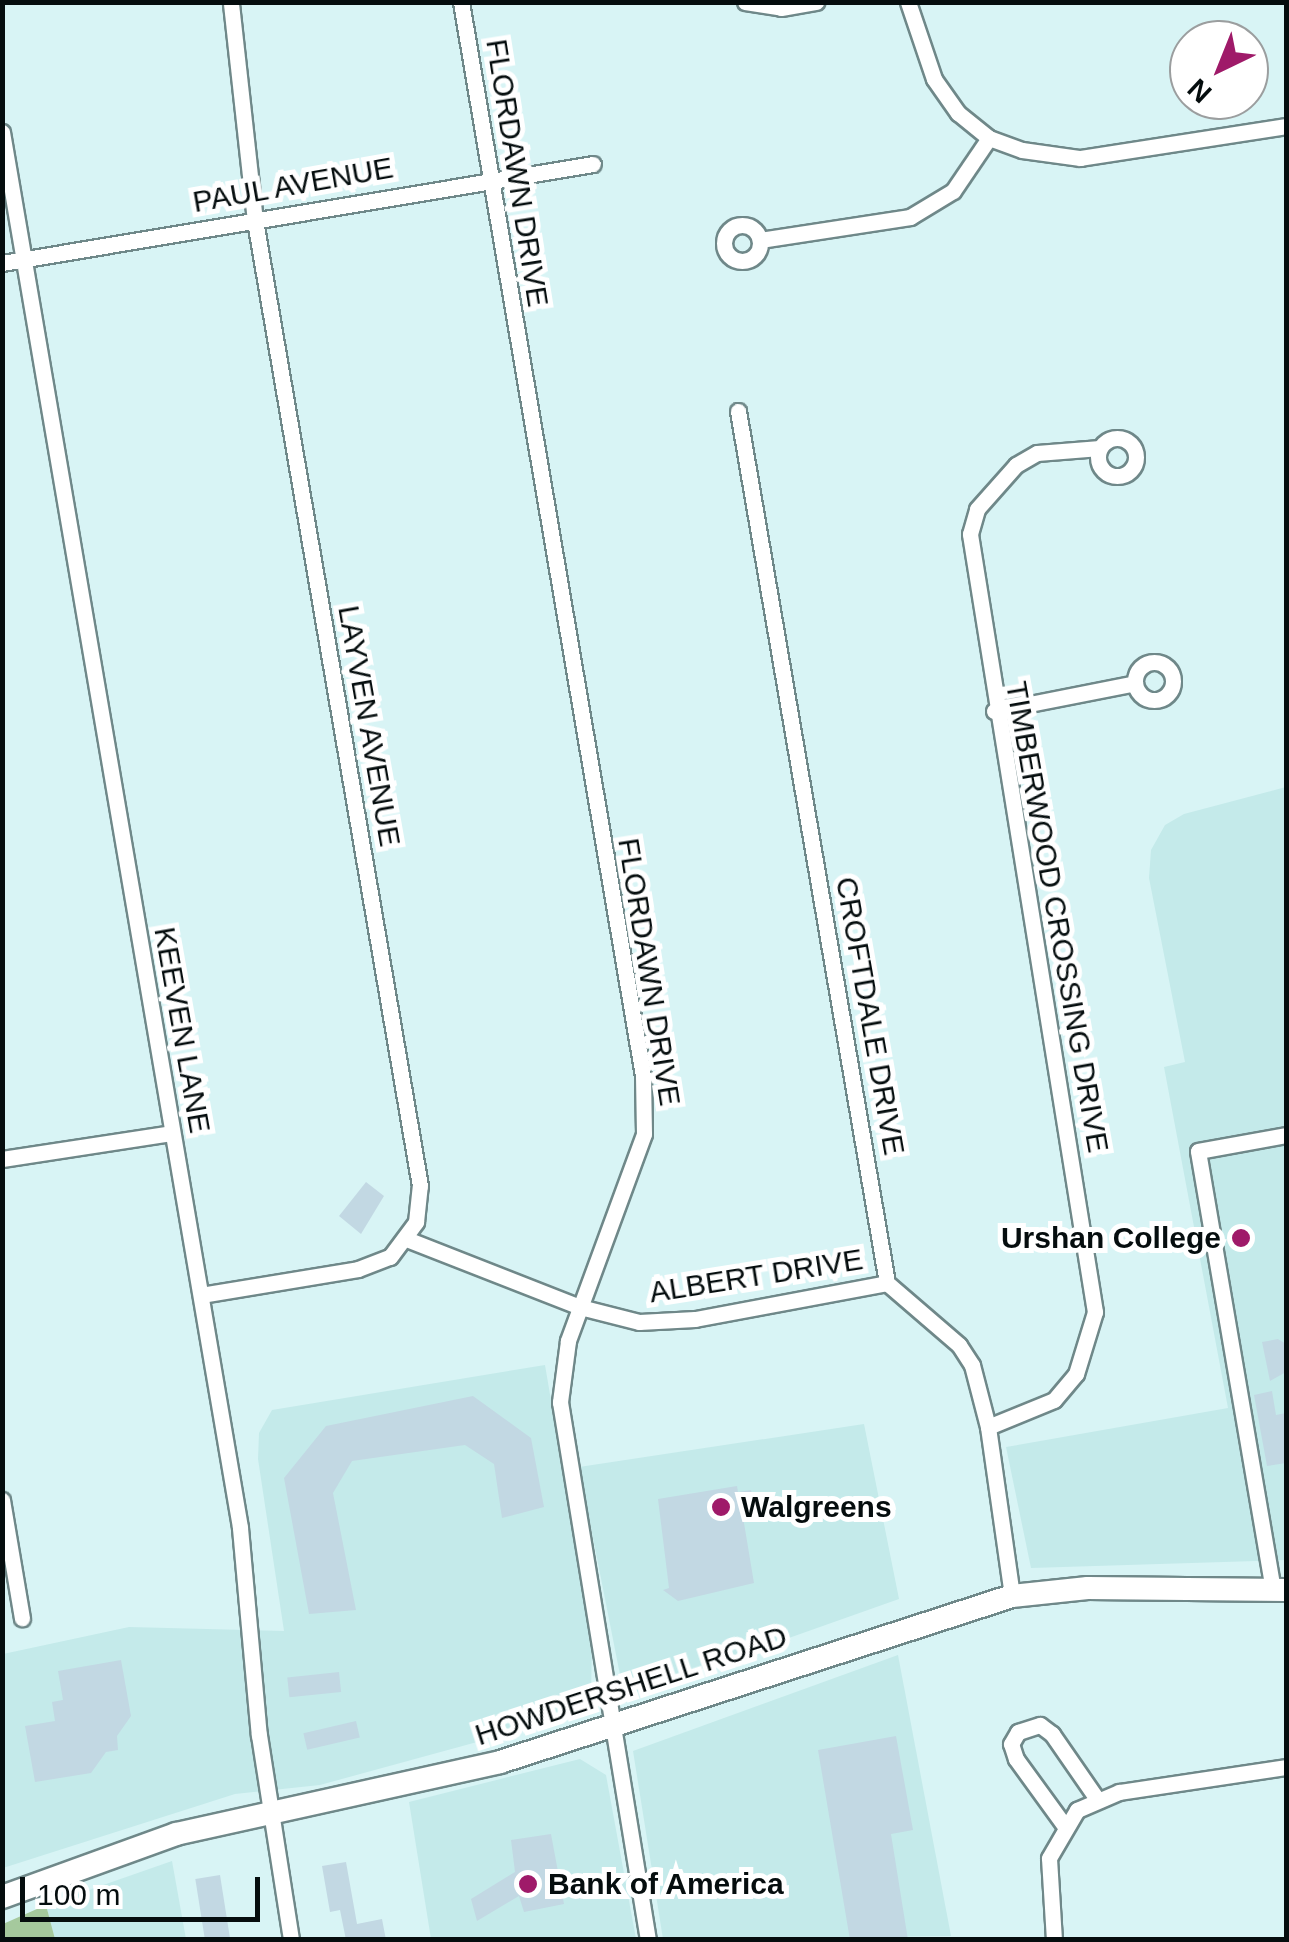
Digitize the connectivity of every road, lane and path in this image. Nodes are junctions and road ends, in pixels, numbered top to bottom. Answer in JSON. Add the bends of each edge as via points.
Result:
{"nodes":[{"id":1,"x":231,"y":2,"type":"edge"},
{"id":2,"x":461,"y":2,"type":"edge"},
{"id":3,"x":745,"y":2,"type":"edge"},
{"id":4,"x":816,"y":2,"type":"edge"},
{"id":5,"x":908,"y":2,"type":"edge"},
{"id":6,"x":1286,"y":126,"type":"edge"},
{"id":7,"x":2,"y":132,"type":"edge"},
{"id":8,"x":988,"y":138,"type":"junction"},
{"id":9,"x":592,"y":164,"type":"dead end"},
{"id":10,"x":488,"y":178,"type":"junction"},
{"id":11,"x":255,"y":221,"type":"junction"},
{"id":12,"x":760,"y":240,"type":"dead end"},
{"id":13,"x":25,"y":260,"type":"junction"},
{"id":14,"x":2,"y":263,"type":"edge"},
{"id":15,"x":738,"y":411,"type":"dead end"},
{"id":16,"x":1100,"y":448,"type":"dead end"},
{"id":17,"x":1135,"y":683,"type":"dead end"},
{"id":18,"x":994,"y":711,"type":"junction"},
{"id":19,"x":172,"y":1133,"type":"junction"},
{"id":20,"x":1286,"y":1135,"type":"edge"},
{"id":21,"x":2,"y":1159,"type":"edge"},
{"id":22,"x":409,"y":1240,"type":"junction"},
{"id":23,"x":887,"y":1283,"type":"junction"},
{"id":24,"x":201,"y":1295,"type":"junction"},
{"id":25,"x":580,"y":1307,"type":"junction"},
{"id":26,"x":988,"y":1427,"type":"junction"},
{"id":27,"x":2,"y":1500,"type":"edge"},
{"id":28,"x":1280,"y":1590,"type":"edge"},
{"id":29,"x":1012,"y":1596,"type":"junction"},
{"id":30,"x":22,"y":1618,"type":"dead end"},
{"id":31,"x":612,"y":1726,"type":"junction"},
{"id":32,"x":1286,"y":1767,"type":"edge"},
{"id":33,"x":1097,"y":1799,"type":"junction"},
{"id":34,"x":269,"y":1814,"type":"junction"},
{"id":35,"x":1064,"y":1824,"type":"junction"},
{"id":36,"x":2,"y":1897,"type":"edge"},
{"id":37,"x":291,"y":1940,"type":"edge"},
{"id":38,"x":648,"y":1940,"type":"edge"},
{"id":39,"x":1054,"y":1940,"type":"edge"}],
"edges":[{"from":1,"to":11,"type":"street","name":"LAYVEN AVENUE"},
{"from":2,"to":10,"type":"street","name":"FLORDAWN DRIVE"},
{"from":3,"to":4,"type":"street"},
{"from":5,"to":8,"type":"street","via":[[934,79],[958,113]]},
{"from":6,"to":8,"type":"street","via":[[1080,158],[1050,158]]},
{"from":7,"to":13,"type":"street","name":"KEEVEN LANE"},
{"from":8,"to":12,"type":"street","via":[[953,191],[910,216]]},
{"from":9,"to":10,"type":"street","name":"PAUL AVENUE"},
{"from":10,"to":11,"type":"street","name":"PAUL AVENUE"},
{"from":10,"to":25,"type":"street","name":"FLORDAWN DRIVE","via":[[643,1076],[644,1134]]},
{"from":11,"to":13,"type":"street","name":"PAUL AVENUE"},
{"from":11,"to":22,"type":"street","name":"LAYVEN AVENUE","via":[[420,1186]]},
{"from":13,"to":14,"type":"street","name":"PAUL AVENUE"},
{"from":13,"to":19,"type":"street","name":"KEEVEN LANE"},
{"from":15,"to":23,"type":"street","name":"CROFTDALE DRIVE"},
{"from":16,"to":18,"type":"street","name":"TIMBERWOOD CROSSING DRIVE","via":[[1037,453],[994,484],[978,509],[970,566]]},
{"from":17,"to":18,"type":"street"},
{"from":18,"to":26,"type":"street","name":"TIMBERWOOD CROSSING DRIVE","via":[[1096,1312],[1076,1374],[1054,1400]]},
{"from":19,"to":21,"type":"street"},
{"from":19,"to":24,"type":"street","name":"KEEVEN LANE"},
{"from":20,"to":28,"type":"street","via":[[1198,1151]]},
{"from":22,"to":24,"type":"street","via":[[390,1257],[358,1269]]},
{"from":22,"to":25,"type":"street","name":"ALBERT DRIVE"},
{"from":23,"to":25,"type":"street","name":"ALBERT DRIVE","via":[[665,1323]]},
{"from":23,"to":26,"type":"street","via":[[960,1345]]},
{"from":24,"to":34,"type":"street","name":"KEEVEN LANE","via":[[240,1528]]},
{"from":25,"to":31,"type":"street","name":"FLORDAWN DRIVE","via":[[560,1402]]},
{"from":26,"to":29,"type":"street"},
{"from":27,"to":30,"type":"street"},
{"from":28,"to":29,"type":"main road","name":"HOWDERSHELL ROAD","via":[[1088,1588]]},
{"from":29,"to":31,"type":"main road","name":"HOWDERSHELL ROAD"},
{"from":31,"to":34,"type":"main road","name":"HOWDERSHELL ROAD","via":[[500,1762]]},
{"from":31,"to":38,"type":"street","name":"FLORDAWN DRIVE"},
{"from":32,"to":33,"type":"street"},
{"from":33,"to":35,"type":"street"},
{"from":33,"to":35,"type":"street","via":[[1052,1734],[1040,1725],[1018,1732],[1011,1744],[1016,1759]]},
{"from":34,"to":36,"type":"main road","name":"HOWDERSHELL ROAD","via":[[176,1834]]},
{"from":34,"to":37,"type":"street","name":"KEEVEN LANE"},
{"from":35,"to":39,"type":"street","via":[[1047,1874]]}]}
